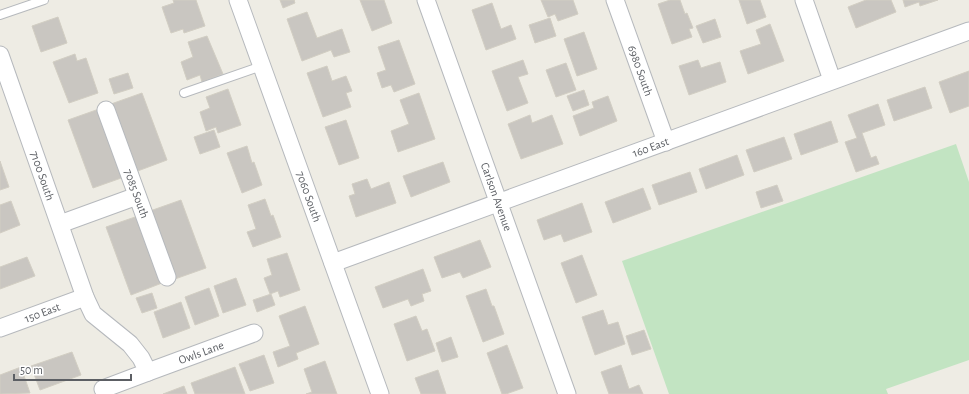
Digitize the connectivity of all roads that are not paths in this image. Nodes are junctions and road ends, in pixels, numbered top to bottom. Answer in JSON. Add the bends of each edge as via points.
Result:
{"nodes":[{"id":1,"x":44,"y":0,"type":"edge"},
{"id":2,"x":238,"y":0,"type":"edge"},
{"id":3,"x":426,"y":0,"type":"edge"},
{"id":4,"x":615,"y":0,"type":"edge"},
{"id":5,"x":804,"y":0,"type":"edge"},
{"id":6,"x":0,"y":15,"type":"edge"},
{"id":7,"x":969,"y":31,"type":"edge"},
{"id":8,"x":0,"y":55,"type":"edge"},
{"id":9,"x":262,"y":66,"type":"junction"},
{"id":10,"x":832,"y":80,"type":"junction"},
{"id":11,"x":184,"y":93,"type":"dead end"},
{"id":12,"x":106,"y":110,"type":"dead end"},
{"id":13,"x":666,"y":142,"type":"junction"},
{"id":14,"x":137,"y":196,"type":"junction"},
{"id":15,"x":498,"y":202,"type":"junction"},
{"id":16,"x":60,"y":224,"type":"junction"},
{"id":17,"x":333,"y":263,"type":"junction"},
{"id":18,"x":167,"y":277,"type":"dead end"},
{"id":19,"x":85,"y":297,"type":"junction"},
{"id":20,"x":0,"y":328,"type":"edge"},
{"id":21,"x":254,"y":333,"type":"dead end"},
{"id":22,"x":148,"y":372,"type":"junction"},
{"id":23,"x":103,"y":389,"type":"dead end"},
{"id":24,"x":380,"y":394,"type":"edge"},
{"id":25,"x":567,"y":394,"type":"edge"}],
"edges":[{"from":1,"to":6,"type":"lane"},
{"from":2,"to":9,"type":"street","name":"7060 South"},
{"from":3,"to":15,"type":"street","name":"Carlson Avenue"},
{"from":4,"to":13,"type":"street","name":"6980 South"},
{"from":5,"to":10,"type":"street"},
{"from":7,"to":10,"type":"street","name":"160 East"},
{"from":8,"to":16,"type":"street","name":"7100 South"},
{"from":9,"to":11,"type":"lane"},
{"from":9,"to":17,"type":"street","name":"7060 South"},
{"from":10,"to":13,"type":"street","name":"160 East"},
{"from":12,"to":14,"type":"street","name":"7085 South"},
{"from":13,"to":15,"type":"street","name":"160 East"},
{"from":14,"to":16,"type":"street"},
{"from":14,"to":18,"type":"street","name":"7085 South"},
{"from":15,"to":17,"type":"street","name":"160 East"},
{"from":15,"to":25,"type":"street","name":"Carlson Avenue"},
{"from":16,"to":19,"type":"street","name":"7100 South"},
{"from":17,"to":24,"type":"street","name":"7060 South"},
{"from":19,"to":20,"type":"street","name":"150 East"},
{"from":19,"to":22,"type":"street","via":[[93,314],[130,344]]},
{"from":21,"to":22,"type":"street","name":"Owls Lane"},
{"from":22,"to":23,"type":"street","name":"Owls Lane"}]}
